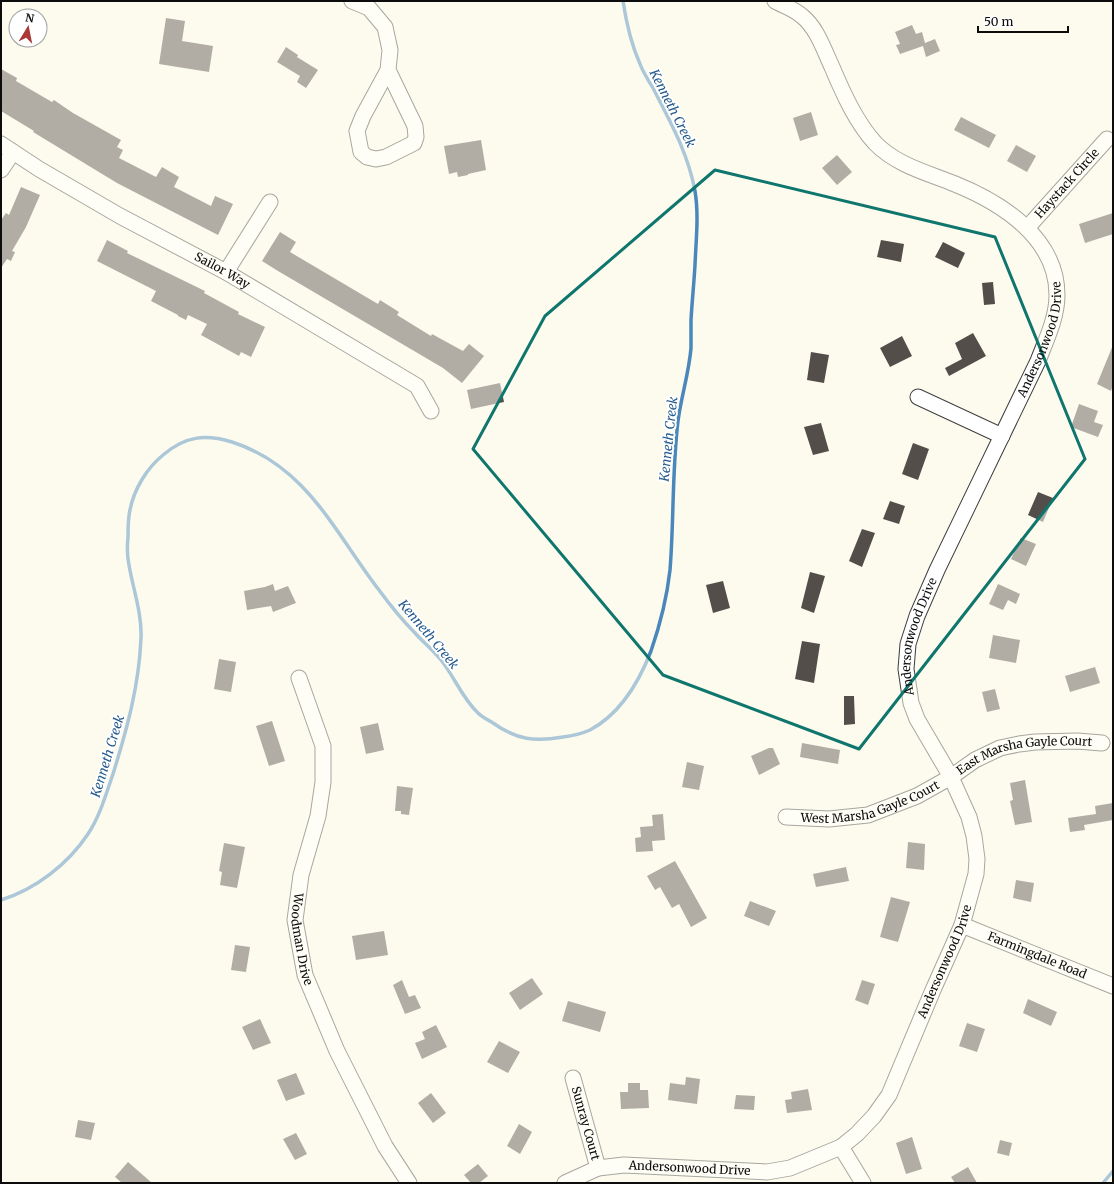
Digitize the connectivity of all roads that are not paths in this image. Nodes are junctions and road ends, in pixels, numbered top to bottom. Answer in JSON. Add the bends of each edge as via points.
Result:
{"nodes":[{"id":1,"x":352,"y":1,"type":"edge"},
{"id":2,"x":775,"y":1,"type":"edge"},
{"id":3,"x":388,"y":70,"type":"junction"},
{"id":4,"x":1107,"y":139,"type":"dead end"},
{"id":5,"x":7,"y":148,"type":"edge"},
{"id":6,"x":1,"y":170,"type":"edge"},
{"id":7,"x":270,"y":202,"type":"dead end"},
{"id":8,"x":1027,"y":228,"type":"junction"},
{"id":9,"x":226,"y":272,"type":"junction"},
{"id":10,"x":918,"y":397,"type":"dead end"},
{"id":11,"x":431,"y":411,"type":"dead end"},
{"id":12,"x":1002,"y":436,"type":"junction"},
{"id":13,"x":299,"y":678,"type":"dead end"},
{"id":14,"x":1102,"y":743,"type":"dead end"},
{"id":15,"x":951,"y":777,"type":"junction"},
{"id":16,"x":786,"y":817,"type":"dead end"},
{"id":17,"x":962,"y":926,"type":"junction"},
{"id":18,"x":1113,"y":986,"type":"edge"},
{"id":19,"x":573,"y":1078,"type":"dead end"},
{"id":20,"x":841,"y":1147,"type":"junction"},
{"id":21,"x":598,"y":1168,"type":"junction"},
{"id":22,"x":409,"y":1183,"type":"edge"},
{"id":23,"x":565,"y":1183,"type":"edge"},
{"id":24,"x":863,"y":1183,"type":"edge"}],
"edges":[{"from":1,"to":3,"type":"street","via":[[369,8],[385,27],[390,50]]},
{"from":2,"to":8,"type":"street","name":"Andersonwood Drive","via":[[802,16],[817,34],[850,105],[876,144],[908,166],[990,200]]},
{"from":3,"to":3,"type":"street","via":[[357,131],[361,152],[376,159],[386,157],[414,143],[416,137],[415,126]]},
{"from":4,"to":8,"type":"street","name":"Haystack Circle"},
{"from":5,"to":6,"type":"street"},
{"from":5,"to":9,"type":"street","name":"Sailor Way","via":[[120,216]]},
{"from":7,"to":9,"type":"street"},
{"from":8,"to":12,"type":"street","name":"Andersonwood Drive","via":[[1044,249],[1055,276],[1054,320],[1038,361]]},
{"from":9,"to":11,"type":"street","name":"Sailor Way","via":[[417,386]]},
{"from":10,"to":12,"type":"street"},
{"from":12,"to":15,"type":"street","name":"Andersonwood Drive","via":[[937,570],[908,644],[906,669],[911,703]]},
{"from":13,"to":22,"type":"street","name":"Woodman Drive","via":[[323,746],[324,782],[318,816],[301,875],[295,920],[305,975],[337,1051],[385,1146]]},
{"from":14,"to":15,"type":"street","name":"East Marsha Gayle Court","via":[[1063,741],[1000,748],[974,760]]},
{"from":15,"to":16,"type":"street","name":"West Marsha Gayle Court","via":[[917,796],[868,815],[829,819]]},
{"from":15,"to":17,"type":"street","name":"Andersonwood Drive","via":[[969,817],[977,859],[976,874]]},
{"from":17,"to":18,"type":"street","name":"Farmingdale Road"},
{"from":17,"to":20,"type":"street","name":"Andersonwood Drive","via":[[889,1095],[874,1116]]},
{"from":19,"to":21,"type":"street","name":"Sunray Court"},
{"from":20,"to":21,"type":"street","name":"Andersonwood Drive","via":[[790,1168],[766,1172],[624,1165]]},
{"from":20,"to":24,"type":"street"},
{"from":21,"to":23,"type":"street","name":"Andersonwood Drive"}]}
